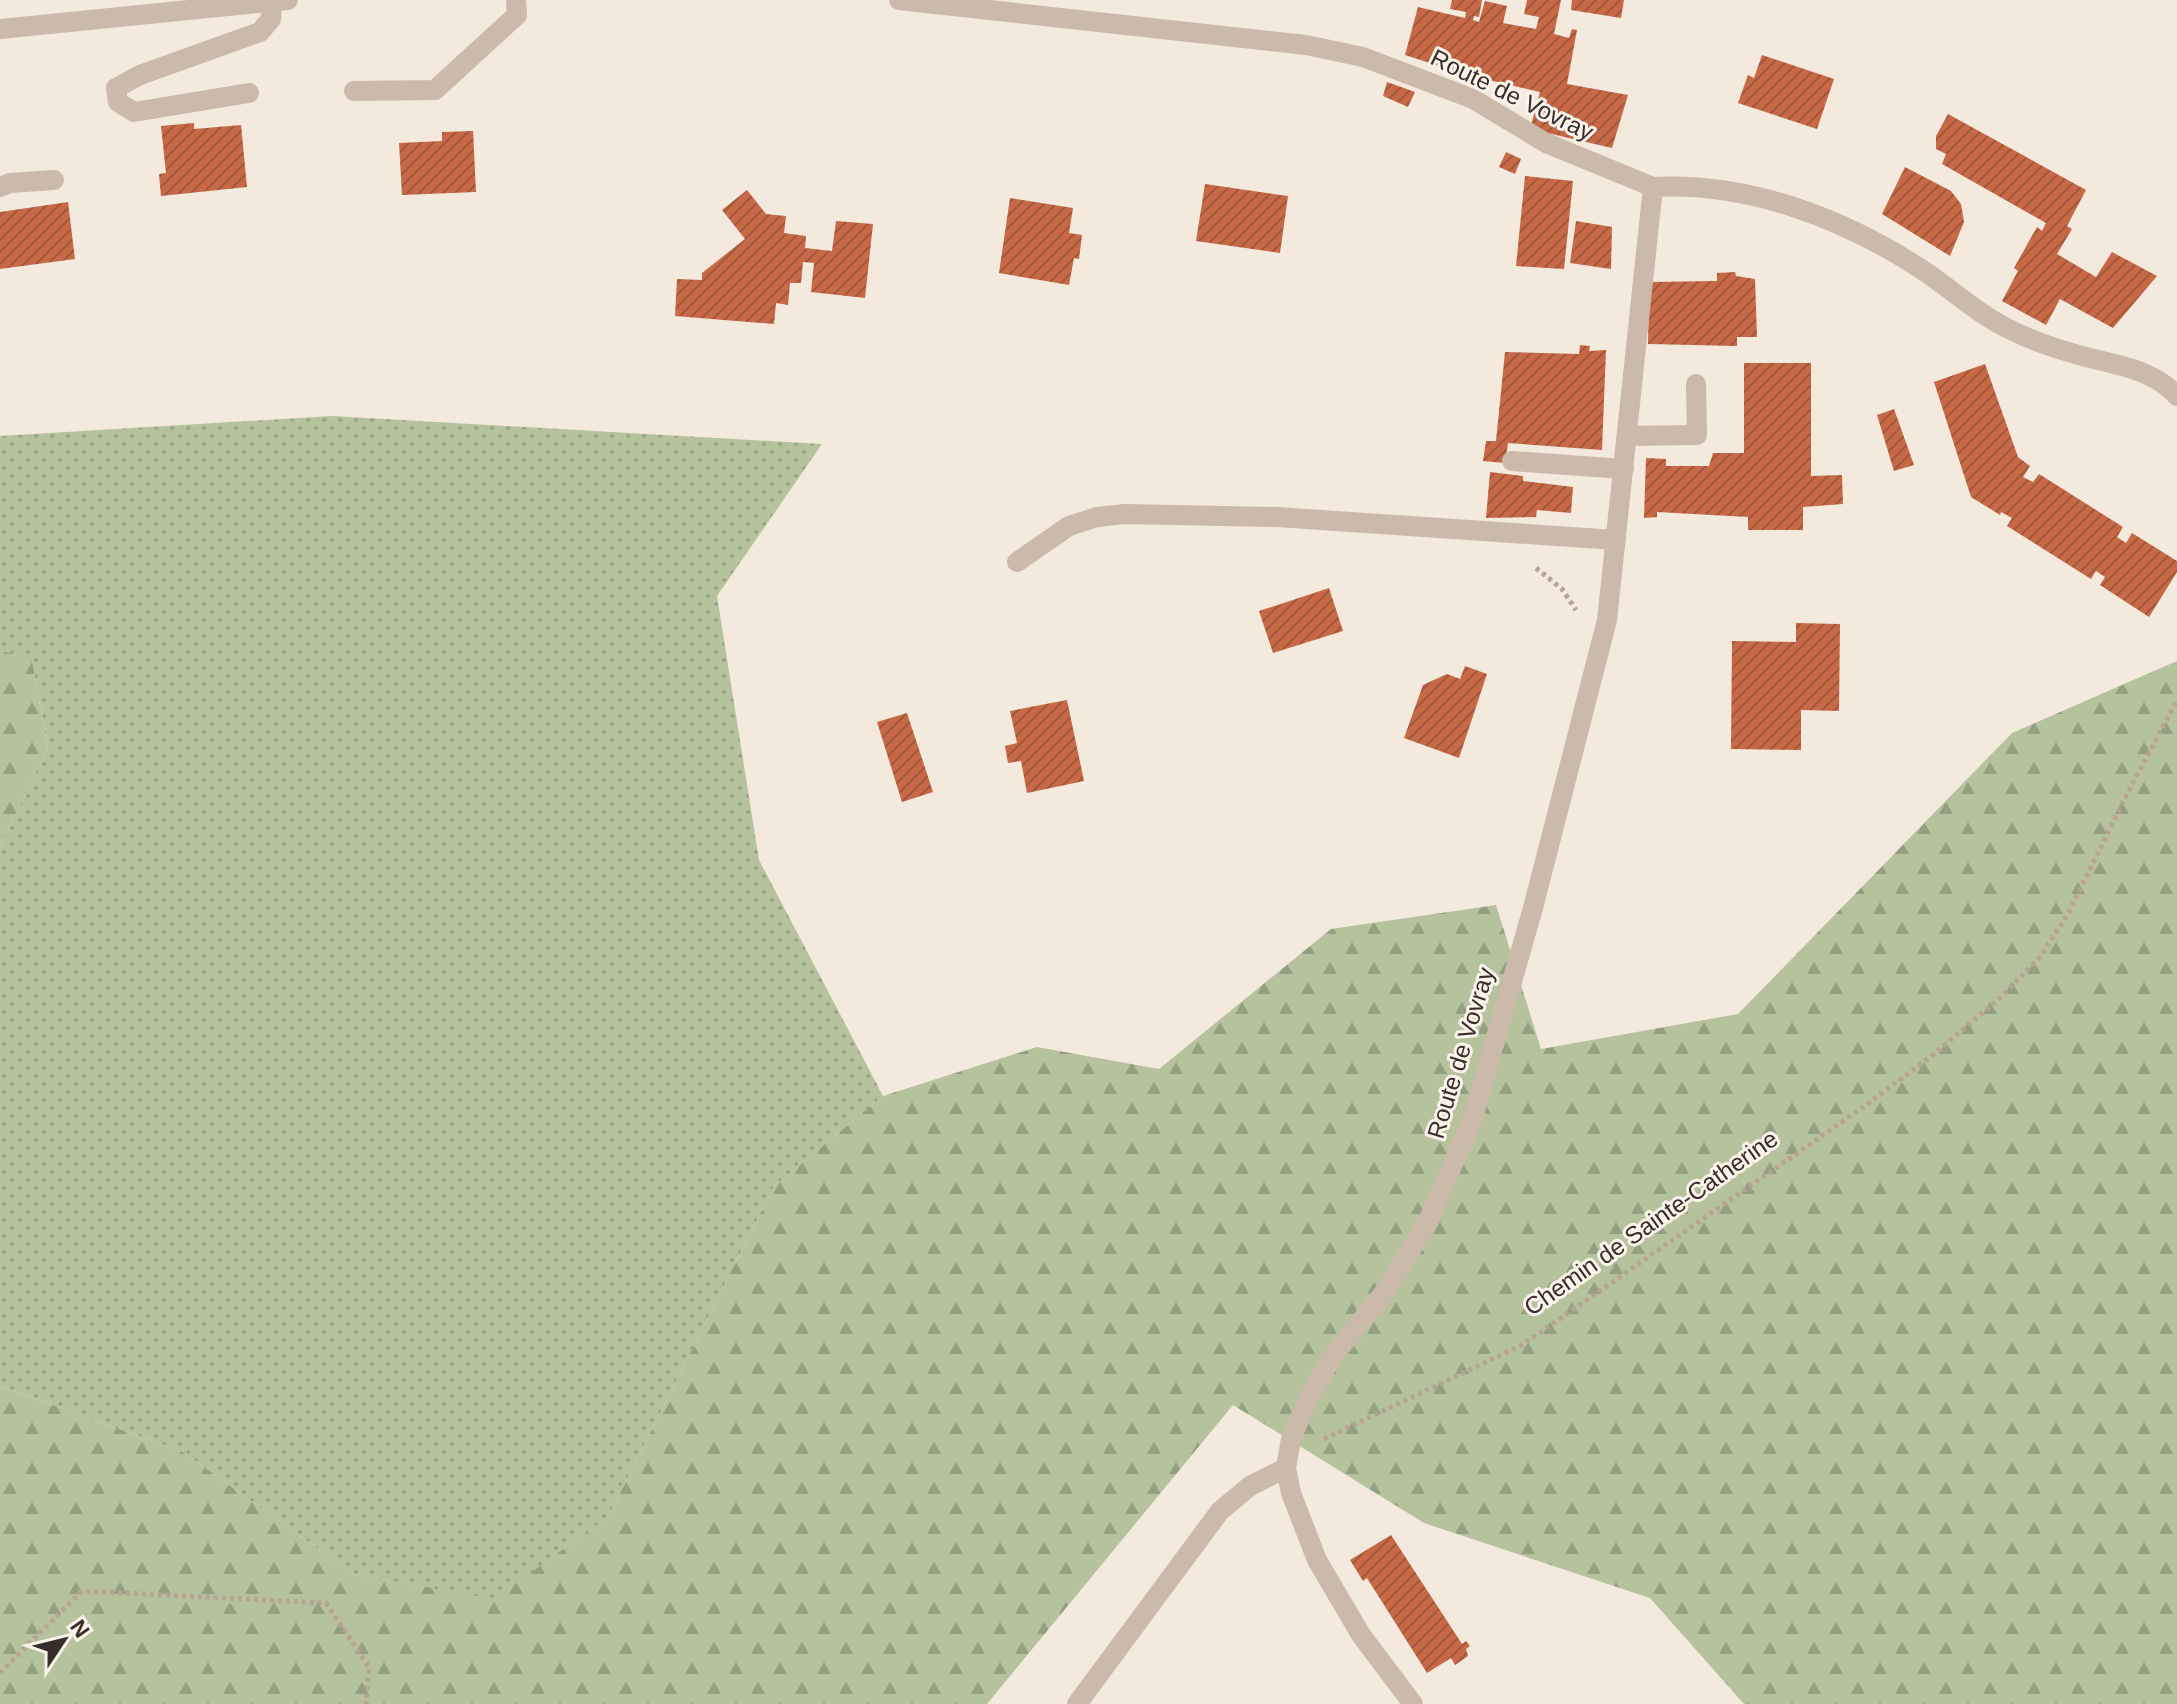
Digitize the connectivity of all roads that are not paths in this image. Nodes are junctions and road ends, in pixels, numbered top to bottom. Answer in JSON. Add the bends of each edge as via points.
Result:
{"nodes":[{"id":1,"x":516,"y":0,"type":"edge"},
{"id":2,"x":899,"y":0,"type":"edge"},
{"id":3,"x":280,"y":1,"type":"edge"},
{"id":4,"x":0,"y":29,"type":"edge"},
{"id":5,"x":354,"y":91,"type":"dead end"},
{"id":6,"x":249,"y":93,"type":"dead end"},
{"id":7,"x":54,"y":180,"type":"dead end"},
{"id":8,"x":0,"y":187,"type":"edge"},
{"id":9,"x":1653,"y":187,"type":"junction"},
{"id":10,"x":1696,"y":384,"type":"dead end"},
{"id":11,"x":2177,"y":396,"type":"edge"},
{"id":12,"x":1627,"y":436,"type":"junction"},
{"id":13,"x":1512,"y":461,"type":"dead end"},
{"id":14,"x":1624,"y":469,"type":"junction"},
{"id":15,"x":1616,"y":540,"type":"junction"},
{"id":16,"x":1017,"y":562,"type":"dead end"},
{"id":17,"x":1286,"y":1468,"type":"junction"},
{"id":18,"x":1077,"y":1704,"type":"edge"},
{"id":19,"x":1413,"y":1704,"type":"edge"}],
"edges":[{"from":1,"to":5,"type":"street","via":[[517,15],[435,90]]},
{"from":2,"to":9,"type":"street","name":"Route de Vovray","via":[[1292,43],[1363,57],[1473,99],[1546,143]]},
{"from":3,"to":4,"type":"street"},
{"from":3,"to":6,"type":"street","via":[[260,32],[116,88],[118,102],[134,112]]},
{"from":7,"to":8,"type":"street"},
{"from":9,"to":11,"type":"street","via":[[1690,185],[1785,204],[1840,223],[1917,266],[2008,329],[2151,374]]},
{"from":9,"to":12,"type":"street","name":"Route de Vovray"},
{"from":10,"to":12,"type":"street","via":[[1697,435]]},
{"from":12,"to":14,"type":"street","name":"Route de Vovray"},
{"from":13,"to":14,"type":"street"},
{"from":14,"to":15,"type":"street","name":"Route de Vovray"},
{"from":15,"to":16,"type":"street","via":[[1277,517],[1125,514],[1069,526]]},
{"from":15,"to":17,"type":"street","name":"Route de Vovray","via":[[1607,620],[1473,1118],[1429,1219],[1387,1289],[1333,1356],[1307,1401]]},
{"from":17,"to":18,"type":"street","via":[[1250,1486],[1220,1511]]},
{"from":17,"to":19,"type":"street","name":"Route de Vovray","via":[[1317,1560],[1361,1635]]}]}
